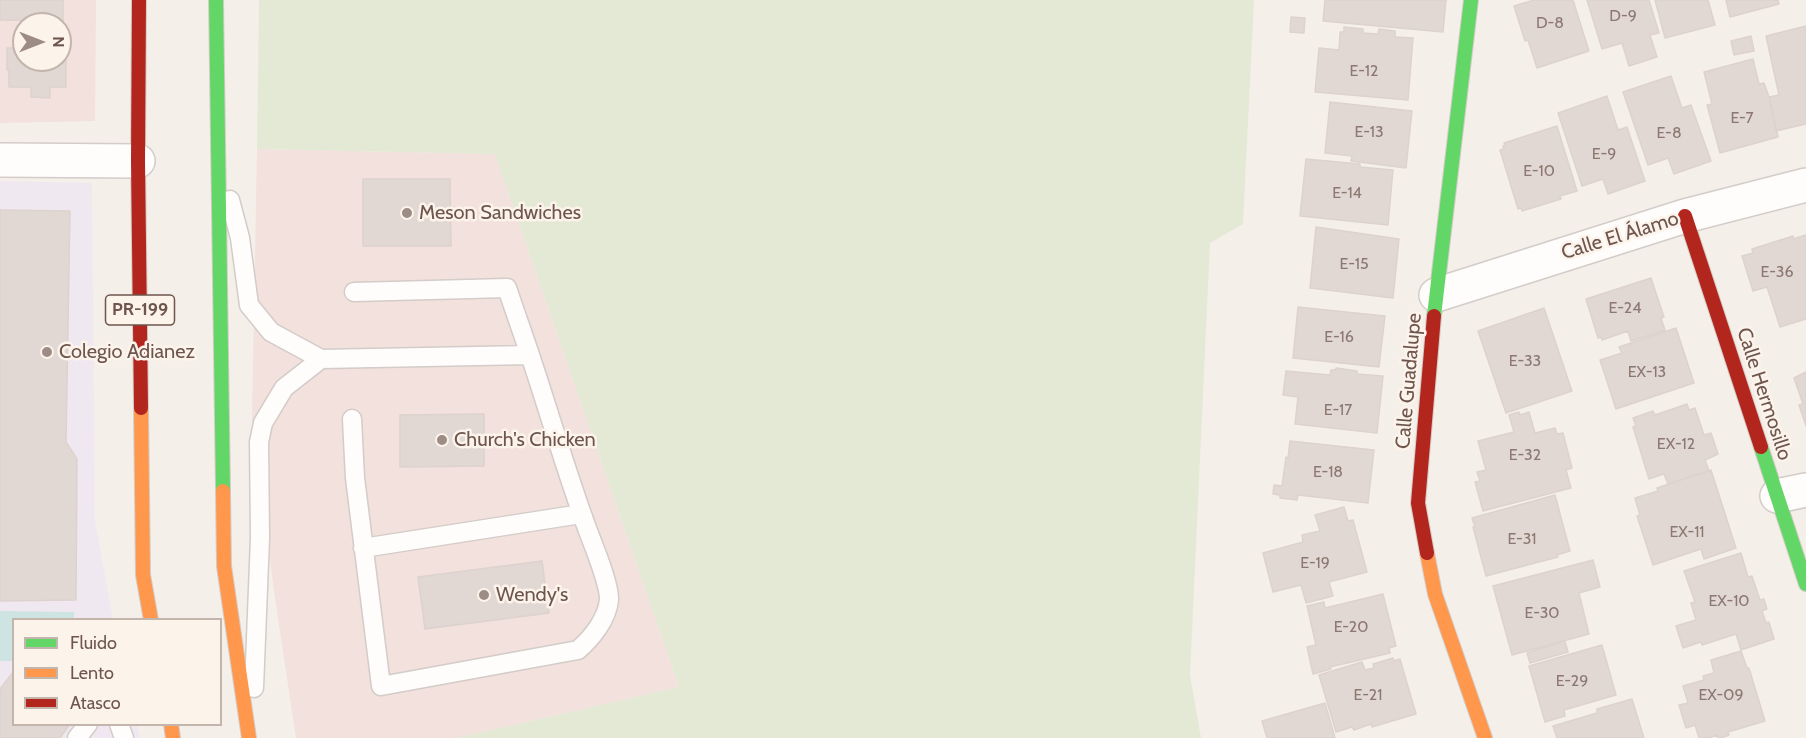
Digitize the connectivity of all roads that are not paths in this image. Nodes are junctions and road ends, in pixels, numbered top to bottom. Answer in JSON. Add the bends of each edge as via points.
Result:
{"nodes":[{"id":1,"x":139,"y":0,"type":"edge"},
{"id":2,"x":216,"y":0,"type":"edge"},
{"id":3,"x":1471,"y":0,"type":"edge"},
{"id":4,"x":0,"y":160,"type":"edge"},
{"id":5,"x":219,"y":160,"type":"junction"},
{"id":6,"x":138,"y":161,"type":"junction"},
{"id":7,"x":1806,"y":184,"type":"edge"},
{"id":8,"x":1685,"y":216,"type":"junction"},
{"id":9,"x":354,"y":292,"type":"dead end"},
{"id":10,"x":1436,"y":294,"type":"junction"},
{"id":11,"x":530,"y":355,"type":"junction"},
{"id":12,"x":321,"y":359,"type":"junction"},
{"id":13,"x":352,"y":419,"type":"dead end"},
{"id":14,"x":1792,"y":493,"type":"edge"},
{"id":15,"x":581,"y":514,"type":"junction"},
{"id":16,"x":363,"y":548,"type":"junction"},
{"id":17,"x":1806,"y":584,"type":"edge"},
{"id":18,"x":151,"y":618,"type":"edge"},
{"id":19,"x":86,"y":726,"type":"edge"},
{"id":20,"x":77,"y":738,"type":"edge"},
{"id":21,"x":250,"y":738,"type":"edge"},
{"id":22,"x":1485,"y":738,"type":"edge"}],
"edges":[{"from":1,"to":6,"type":"main road","number":"PR-199"},
{"from":2,"to":5,"type":"main road"},
{"from":3,"to":10,"type":"main road","name":"Calle Guadalupe"},
{"from":4,"to":6,"type":"street"},
{"from":5,"to":12,"type":"lane","via":[[240,238],[249,305],[271,332]]},
{"from":5,"to":21,"type":"main road","via":[[224,566]]},
{"from":6,"to":18,"type":"main road","number":"PR-199","via":[[143,575]]},
{"from":7,"to":8,"type":"street","name":"Calle El Álamo"},
{"from":8,"to":10,"type":"street","name":"Calle El Álamo"},
{"from":8,"to":14,"type":"main road","name":"Calle Hermosillo"},
{"from":9,"to":11,"type":"lane","via":[[507,288]]},
{"from":10,"to":22,"type":"main road","name":"Calle Guadalupe","via":[[1418,503],[1435,594]]},
{"from":11,"to":12,"type":"lane"},
{"from":11,"to":15,"type":"lane"},
{"from":12,"to":21,"type":"lane","via":[[284,387],[264,423],[259,442],[260,538]]},
{"from":13,"to":16,"type":"lane"},
{"from":14,"to":17,"type":"main road","name":"Calle Hermosillo"},
{"from":15,"to":16,"type":"lane"},
{"from":15,"to":16,"type":"lane","via":[[608,588],[609,601],[603,620],[578,650],[381,686]]},
{"from":19,"to":20,"type":"lane"}]}
